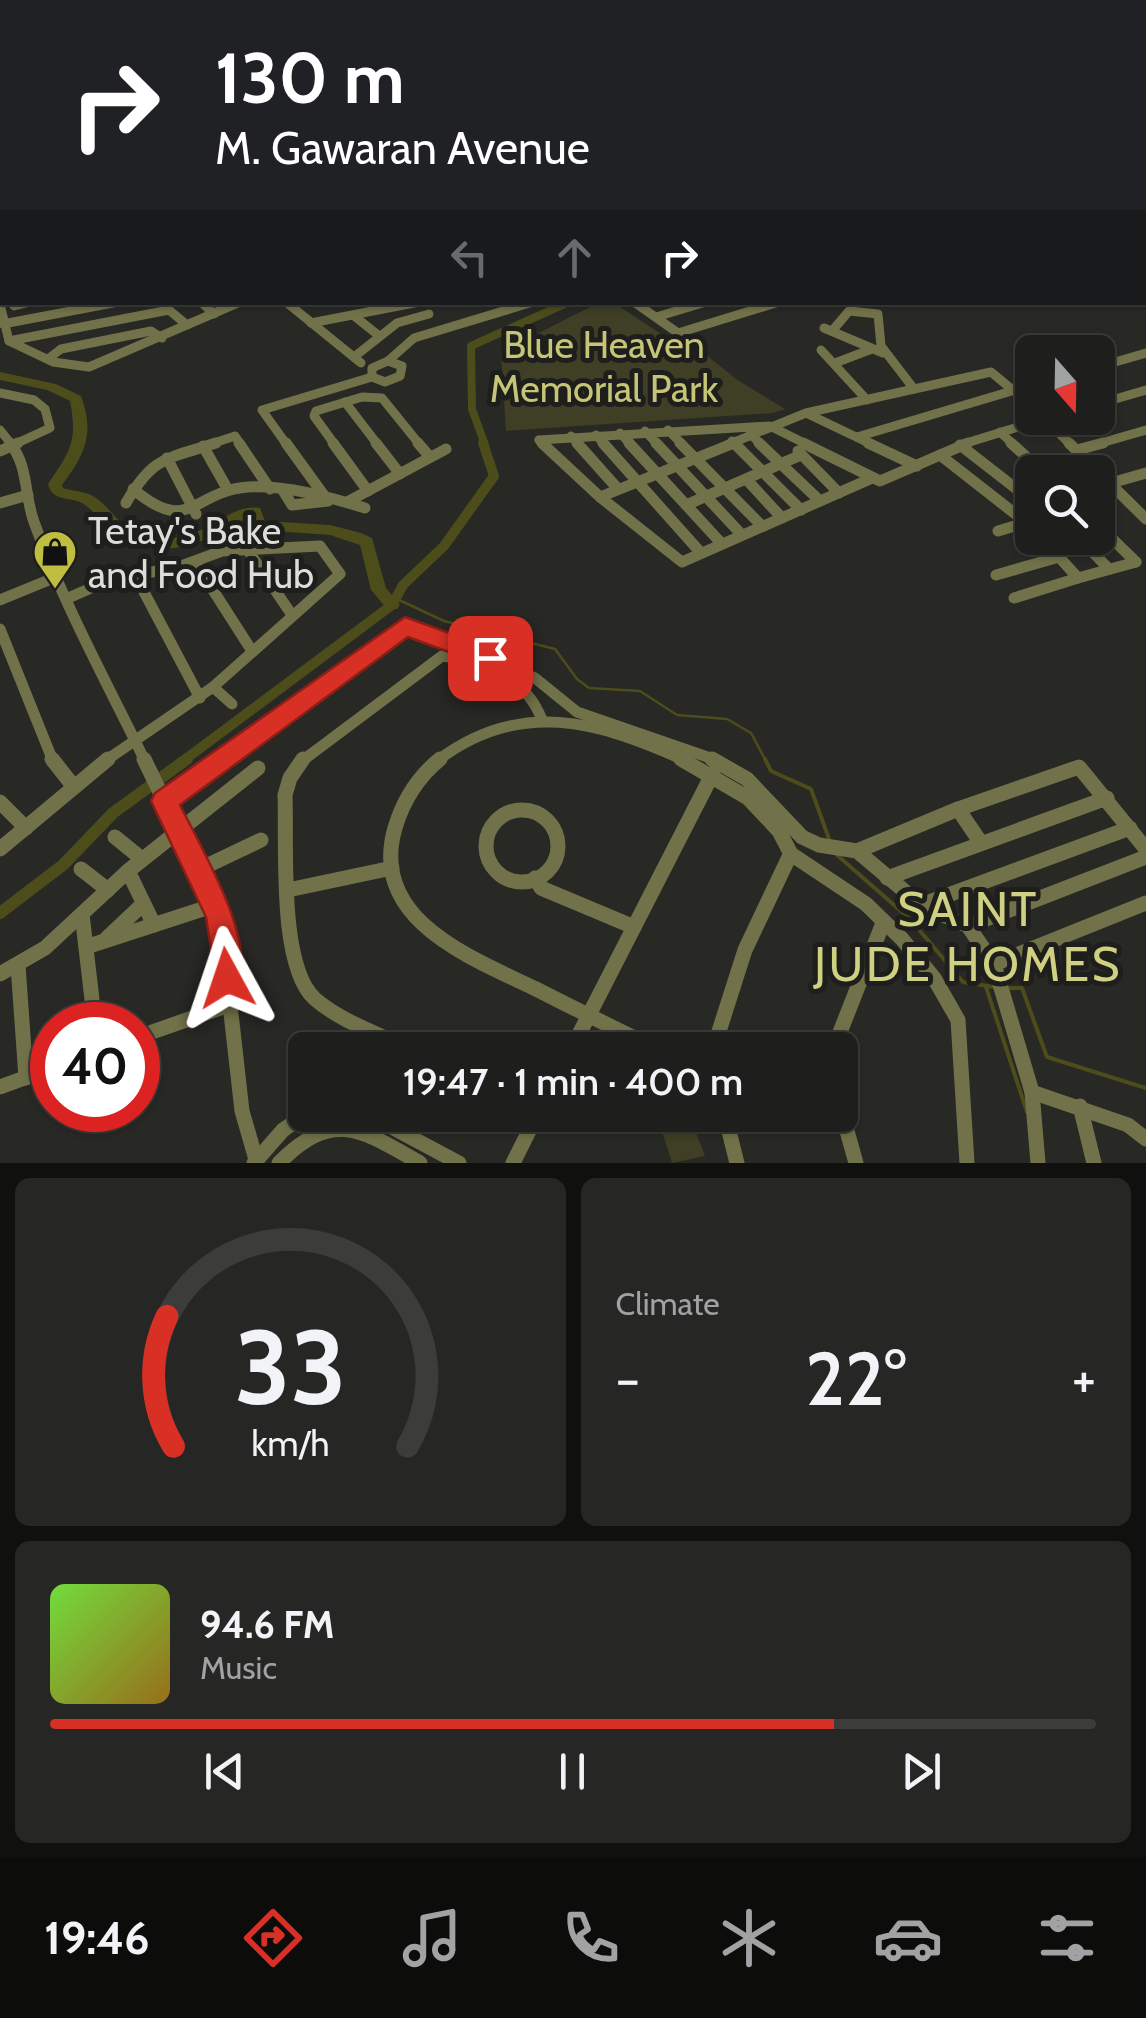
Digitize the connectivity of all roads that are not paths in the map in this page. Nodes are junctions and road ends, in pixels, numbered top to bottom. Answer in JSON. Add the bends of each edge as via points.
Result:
{"nodes":[{"id":1,"x":18,"y":305,"type":"edge"},
{"id":2,"x":99,"y":305,"type":"edge"},
{"id":3,"x":204,"y":305,"type":"edge"},
{"id":4,"x":234,"y":305,"type":"edge"},
{"id":5,"x":290,"y":305,"type":"edge"},
{"id":6,"x":406,"y":305,"type":"edge"},
{"id":7,"x":423,"y":305,"type":"edge"},
{"id":8,"x":524,"y":305,"type":"edge"},
{"id":9,"x":638,"y":305,"type":"edge"},
{"id":10,"x":697,"y":305,"type":"edge"},
{"id":11,"x":769,"y":305,"type":"edge"},
{"id":12,"x":876,"y":305,"type":"edge"},
{"id":13,"x":14,"y":306,"type":"dead end"},
{"id":14,"x":214,"y":314,"type":"junction"},
{"id":15,"x":429,"y":314,"type":"junction"},
{"id":16,"x":878,"y":314,"type":"junction"},
{"id":17,"x":354,"y":315,"type":"junction"},
{"id":18,"x":656,"y":318,"type":"junction"},
{"id":19,"x":2,"y":320,"type":"edge"},
{"id":20,"x":312,"y":323,"type":"junction"},
{"id":21,"x":187,"y":325,"type":"junction"},
{"id":22,"x":439,"y":332,"type":"junction"},
{"id":23,"x":378,"y":335,"type":"junction"},
{"id":24,"x":162,"y":338,"type":"junction"},
{"id":25,"x":9,"y":341,"type":"junction"},
{"id":26,"x":821,"y":350,"type":"dead end"},
{"id":27,"x":877,"y":351,"type":"junction"},
{"id":28,"x":1146,"y":353,"type":"edge"},
{"id":29,"x":48,"y":359,"type":"junction"},
{"id":30,"x":388,"y":361,"type":"junction"},
{"id":31,"x":1115,"y":362,"type":"edge"},
{"id":32,"x":835,"y":364,"type":"junction"},
{"id":33,"x":372,"y":376,"type":"junction"},
{"id":34,"x":914,"y":389,"type":"junction"},
{"id":35,"x":1015,"y":390,"type":"joint"},
{"id":36,"x":1146,"y":390,"type":"edge"},
{"id":37,"x":0,"y":392,"type":"edge"},
{"id":38,"x":1115,"y":399,"type":"edge"},
{"id":39,"x":867,"y":400,"type":"junction"},
{"id":40,"x":345,"y":402,"type":"junction"},
{"id":41,"x":275,"y":406,"type":"junction"},
{"id":42,"x":806,"y":413,"type":"junction"},
{"id":43,"x":770,"y":426,"type":"junction"},
{"id":44,"x":1015,"y":427,"type":"edge"},
{"id":45,"x":0,"y":430,"type":"edge"},
{"id":46,"x":668,"y":430,"type":"junction"},
{"id":47,"x":1146,"y":430,"type":"edge"},
{"id":48,"x":644,"y":432,"type":"junction"},
{"id":49,"x":1000,"y":432,"type":"junction"},
{"id":50,"x":281,"y":433,"type":"junction"},
{"id":51,"x":620,"y":433,"type":"junction"},
{"id":52,"x":596,"y":434,"type":"junction"},
{"id":53,"x":750,"y":434,"type":"junction"},
{"id":54,"x":1062,"y":435,"type":"edge"},
{"id":55,"x":571,"y":436,"type":"junction"},
{"id":56,"x":786,"y":436,"type":"junction"},
{"id":57,"x":857,"y":437,"type":"junction"},
{"id":58,"x":732,"y":441,"type":"junction"},
{"id":59,"x":14,"y":446,"type":"junction"},
{"id":60,"x":203,"y":446,"type":"junction"},
{"id":61,"x":960,"y":446,"type":"junction"},
{"id":62,"x":446,"y":449,"type":"dead end"},
{"id":63,"x":1076,"y":450,"type":"junction"},
{"id":64,"x":0,"y":451,"type":"edge"},
{"id":65,"x":802,"y":455,"type":"junction"},
{"id":66,"x":940,"y":455,"type":"junction"},
{"id":67,"x":1025,"y":455,"type":"edge"},
{"id":68,"x":1081,"y":455,"type":"edge"},
{"id":69,"x":694,"y":457,"type":"junction"},
{"id":70,"x":167,"y":458,"type":"junction"},
{"id":71,"x":430,"y":458,"type":"junction"},
{"id":72,"x":784,"y":465,"type":"junction"},
{"id":73,"x":676,"y":466,"type":"junction"},
{"id":74,"x":916,"y":466,"type":"junction"},
{"id":75,"x":658,"y":473,"type":"junction"},
{"id":76,"x":766,"y":473,"type":"junction"},
{"id":77,"x":1146,"y":473,"type":"edge"},
{"id":78,"x":400,"y":474,"type":"junction"},
{"id":79,"x":870,"y":479,"type":"junction"},
{"id":80,"x":747,"y":480,"type":"junction"},
{"id":81,"x":638,"y":482,"type":"junction"},
{"id":82,"x":1115,"y":482,"type":"edge"},
{"id":83,"x":1115,"y":487,"type":"edge"},
{"id":84,"x":1015,"y":488,"type":"edge"},
{"id":85,"x":133,"y":489,"type":"junction"},
{"id":86,"x":270,"y":489,"type":"junction"},
{"id":87,"x":618,"y":489,"type":"junction"},
{"id":88,"x":726,"y":489,"type":"junction"},
{"id":89,"x":228,"y":490,"type":"junction"},
{"id":90,"x":368,"y":491,"type":"junction"},
{"id":91,"x":839,"y":493,"type":"junction"},
{"id":92,"x":28,"y":495,"type":"junction"},
{"id":93,"x":600,"y":497,"type":"junction"},
{"id":94,"x":707,"y":497,"type":"junction"},
{"id":95,"x":328,"y":501,"type":"junction"},
{"id":96,"x":820,"y":501,"type":"junction"},
{"id":97,"x":348,"y":502,"type":"junction"},
{"id":98,"x":0,"y":503,"type":"edge"},
{"id":99,"x":126,"y":503,"type":"dead end"},
{"id":100,"x":686,"y":505,"type":"junction"},
{"id":101,"x":365,"y":508,"type":"dead end"},
{"id":102,"x":800,"y":510,"type":"junction"},
{"id":103,"x":195,"y":511,"type":"junction"},
{"id":104,"x":1015,"y":513,"type":"edge"},
{"id":105,"x":782,"y":518,"type":"junction"},
{"id":106,"x":1146,"y":519,"type":"edge"},
{"id":107,"x":762,"y":526,"type":"junction"},
{"id":108,"x":1015,"y":528,"type":"edge"},
{"id":109,"x":998,"y":531,"type":"dead end"},
{"id":110,"x":742,"y":535,"type":"junction"},
{"id":111,"x":1115,"y":542,"type":"edge"},
{"id":112,"x":722,"y":544,"type":"junction"},
{"id":113,"x":247,"y":550,"type":"junction"},
{"id":114,"x":701,"y":553,"type":"junction"},
{"id":115,"x":1095,"y":555,"type":"edge"},
{"id":116,"x":1059,"y":556,"type":"joint"},
{"id":117,"x":195,"y":562,"type":"junction"},
{"id":118,"x":1109,"y":569,"type":"junction"},
{"id":119,"x":134,"y":573,"type":"junction"},
{"id":120,"x":996,"y":575,"type":"dead end"},
{"id":121,"x":56,"y":577,"type":"junction"},
{"id":122,"x":1078,"y":578,"type":"junction"},
{"id":123,"x":1014,"y":598,"type":"dead end"},
{"id":124,"x":66,"y":599,"type":"junction"},
{"id":125,"x":0,"y":600,"type":"edge"},
{"id":126,"x":292,"y":615,"type":"junction"},
{"id":127,"x":0,"y":628,"type":"edge"},
{"id":128,"x":252,"y":651,"type":"junction"},
{"id":129,"x":214,"y":687,"type":"junction"},
{"id":130,"x":200,"y":698,"type":"junction"},
{"id":131,"x":232,"y":704,"type":"dead end"},
{"id":132,"x":542,"y":720,"type":"junction"},
{"id":133,"x":132,"y":742,"type":"junction"},
{"id":134,"x":258,"y":768,"type":"dead end"},
{"id":135,"x":712,"y":773,"type":"junction"},
{"id":136,"x":74,"y":787,"type":"junction"},
{"id":137,"x":163,"y":798,"type":"junction"},
{"id":138,"x":1108,"y":798,"type":"junction"},
{"id":139,"x":958,"y":809,"type":"junction"},
{"id":140,"x":2,"y":810,"type":"edge"},
{"id":141,"x":26,"y":828,"type":"junction"},
{"id":142,"x":178,"y":828,"type":"junction"},
{"id":143,"x":1130,"y":828,"type":"junction"},
{"id":144,"x":115,"y":837,"type":"dead end"},
{"id":145,"x":261,"y":840,"type":"dead end"},
{"id":146,"x":982,"y":843,"type":"junction"},
{"id":147,"x":1146,"y":849,"type":"edge"},
{"id":148,"x":0,"y":850,"type":"edge"},
{"id":149,"x":857,"y":851,"type":"junction"},
{"id":150,"x":790,"y":855,"type":"junction"},
{"id":151,"x":1146,"y":857,"type":"edge"},
{"id":152,"x":142,"y":859,"type":"junction"},
{"id":153,"x":392,"y":868,"type":"junction"},
{"id":154,"x":81,"y":869,"type":"dead end"},
{"id":155,"x":198,"y":870,"type":"junction"},
{"id":156,"x":128,"y":871,"type":"junction"},
{"id":157,"x":535,"y":878,"type":"junction"},
{"id":158,"x":886,"y":878,"type":"junction"},
{"id":159,"x":108,"y":890,"type":"junction"},
{"id":160,"x":288,"y":890,"type":"junction"},
{"id":161,"x":1146,"y":903,"type":"edge"},
{"id":162,"x":143,"y":904,"type":"junction"},
{"id":163,"x":921,"y":904,"type":"junction"},
{"id":164,"x":215,"y":906,"type":"junction"},
{"id":165,"x":82,"y":914,"type":"junction"},
{"id":166,"x":883,"y":923,"type":"junction"},
{"id":167,"x":154,"y":924,"type":"junction"},
{"id":168,"x":968,"y":926,"type":"junction"},
{"id":169,"x":634,"y":927,"type":"junction"},
{"id":170,"x":104,"y":941,"type":"junction"},
{"id":171,"x":86,"y":946,"type":"junction"},
{"id":172,"x":994,"y":964,"type":"junction"},
{"id":173,"x":18,"y":965,"type":"junction"},
{"id":174,"x":0,"y":974,"type":"edge"},
{"id":175,"x":92,"y":1002,"type":"edge"},
{"id":176,"x":228,"y":1005,"type":"junction"},
{"id":177,"x":588,"y":1016,"type":"junction"},
{"id":178,"x":160,"y":1030,"type":"edge"},
{"id":179,"x":377,"y":1032,"type":"edge"},
{"id":180,"x":580,"y":1032,"type":"edge"},
{"id":181,"x":621,"y":1032,"type":"edge"},
{"id":182,"x":719,"y":1032,"type":"edge"},
{"id":183,"x":840,"y":1032,"type":"edge"},
{"id":184,"x":30,"y":1076,"type":"edge"},
{"id":185,"x":26,"y":1078,"type":"junction"},
{"id":186,"x":0,"y":1087,"type":"edge"},
{"id":187,"x":1032,"y":1092,"type":"junction"},
{"id":188,"x":1080,"y":1106,"type":"junction"},
{"id":189,"x":288,"y":1127,"type":"edge"},
{"id":190,"x":391,"y":1132,"type":"edge"},
{"id":191,"x":528,"y":1132,"type":"edge"},
{"id":192,"x":729,"y":1132,"type":"edge"},
{"id":193,"x":847,"y":1132,"type":"edge"},
{"id":194,"x":1146,"y":1139,"type":"edge"},
{"id":195,"x":422,"y":1157,"type":"edge"},
{"id":196,"x":256,"y":1162,"type":"edge"},
{"id":197,"x":279,"y":1163,"type":"edge"},
{"id":198,"x":459,"y":1163,"type":"edge"},
{"id":199,"x":513,"y":1163,"type":"edge"},
{"id":200,"x":737,"y":1163,"type":"edge"},
{"id":201,"x":856,"y":1163,"type":"edge"},
{"id":202,"x":967,"y":1163,"type":"edge"},
{"id":203,"x":1038,"y":1163,"type":"edge"},
{"id":204,"x":1094,"y":1163,"type":"edge"}],
"edges":[{"from":1,"to":13,"type":"street"},
{"from":2,"to":19,"type":"street"},
{"from":3,"to":14,"type":"street"},
{"from":4,"to":14,"type":"street"},
{"from":5,"to":20,"type":"street"},
{"from":6,"to":17,"type":"street"},
{"from":7,"to":15,"type":"street"},
{"from":8,"to":22,"type":"street"},
{"from":9,"to":18,"type":"street"},
{"from":10,"to":18,"type":"street"},
{"from":11,"to":18,"type":"street","via":[[682,332]]},
{"from":12,"to":16,"type":"street"},
{"from":14,"to":21,"type":"street"},
{"from":15,"to":22,"type":"street"},
{"from":15,"to":23,"type":"street"},
{"from":16,"to":27,"type":"street"},
{"from":16,"to":27,"type":"street","via":[[849,311],[828,329]]},
{"from":17,"to":20,"type":"street"},
{"from":17,"to":23,"type":"street"},
{"from":19,"to":25,"type":"street"},
{"from":20,"to":23,"type":"street","via":[[358,360]]},
{"from":21,"to":24,"type":"street"},
{"from":21,"to":25,"type":"street","via":[[168,310]]},
{"from":22,"to":30,"type":"street","via":[[405,343]]},
{"from":24,"to":29,"type":"street","via":[[151,331],[62,349]]},
{"from":24,"to":29,"type":"street","via":[[92,368]]},
{"from":25,"to":29,"type":"street"},
{"from":26,"to":32,"type":"street"},
{"from":27,"to":32,"type":"street"},
{"from":27,"to":34,"type":"street"},
{"from":28,"to":31,"type":"street"},
{"from":30,"to":33,"type":"street","via":[[372,368]]},
{"from":30,"to":33,"type":"street","via":[[402,366],[400,376],[385,382]]},
{"from":32,"to":39,"type":"street"},
{"from":33,"to":41,"type":"street"},
{"from":34,"to":35,"type":"street","via":[[991,372]]},
{"from":34,"to":39,"type":"street"},
{"from":35,"to":57,"type":"street"},
{"from":36,"to":38,"type":"street"},
{"from":37,"to":59,"type":"street","via":[[36,399],[50,420],[48,430]]},
{"from":39,"to":42,"type":"street"},
{"from":40,"to":71,"type":"street","via":[[382,398]]},
{"from":40,"to":78,"type":"street"},
{"from":40,"to":90,"type":"street","via":[[314,414]]},
{"from":41,"to":50,"type":"street"},
{"from":41,"to":50,"type":"street","via":[[262,410]]},
{"from":42,"to":43,"type":"street"},
{"from":42,"to":57,"type":"street"},
{"from":43,"to":46,"type":"street"},
{"from":43,"to":53,"type":"street"},
{"from":43,"to":56,"type":"street"},
{"from":44,"to":49,"type":"street"},
{"from":45,"to":59,"type":"street"},
{"from":46,"to":48,"type":"street"},
{"from":46,"to":69,"type":"street"},
{"from":47,"to":63,"type":"street"},
{"from":48,"to":51,"type":"street"},
{"from":48,"to":73,"type":"street"},
{"from":49,"to":61,"type":"street"},
{"from":49,"to":67,"type":"street"},
{"from":50,"to":95,"type":"street"},
{"from":51,"to":52,"type":"street"},
{"from":51,"to":75,"type":"street"},
{"from":52,"to":55,"type":"street"},
{"from":52,"to":81,"type":"street"},
{"from":53,"to":58,"type":"street"},
{"from":53,"to":72,"type":"street"},
{"from":54,"to":63,"type":"street"},
{"from":55,"to":87,"type":"street"},
{"from":55,"to":93,"type":"street","via":[[539,440]]},
{"from":56,"to":65,"type":"street"},
{"from":56,"to":79,"type":"street"},
{"from":57,"to":74,"type":"street"},
{"from":58,"to":69,"type":"street"},
{"from":58,"to":76,"type":"street"},
{"from":59,"to":64,"type":"street"},
{"from":59,"to":92,"type":"street"},
{"from":60,"to":70,"type":"street"},
{"from":60,"to":86,"type":"street","via":[[239,437]]},
{"from":60,"to":89,"type":"street"},
{"from":61,"to":66,"type":"street"},
{"from":61,"to":84,"type":"street"},
{"from":62,"to":71,"type":"street"},
{"from":63,"to":68,"type":"street"},
{"from":65,"to":72,"type":"street"},
{"from":65,"to":91,"type":"street"},
{"from":66,"to":74,"type":"street"},
{"from":66,"to":104,"type":"street"},
{"from":69,"to":73,"type":"street"},
{"from":69,"to":88,"type":"street"},
{"from":70,"to":85,"type":"street","via":[[148,467]]},
{"from":70,"to":103,"type":"street"},
{"from":71,"to":78,"type":"street"},
{"from":72,"to":76,"type":"street"},
{"from":72,"to":96,"type":"street"},
{"from":73,"to":75,"type":"street"},
{"from":73,"to":94,"type":"street"},
{"from":74,"to":79,"type":"street"},
{"from":75,"to":81,"type":"street"},
{"from":75,"to":100,"type":"street"},
{"from":76,"to":80,"type":"street"},
{"from":76,"to":102,"type":"street"},
{"from":77,"to":82,"type":"street"},
{"from":78,"to":90,"type":"street"},
{"from":79,"to":91,"type":"street"},
{"from":80,"to":88,"type":"street"},
{"from":80,"to":105,"type":"street"},
{"from":81,"to":87,"type":"street"},
{"from":81,"to":114,"type":"street"},
{"from":83,"to":106,"type":"street"},
{"from":85,"to":99,"type":"street"},
{"from":85,"to":103,"type":"street","via":[[158,511]]},
{"from":86,"to":89,"type":"street"},
{"from":86,"to":95,"type":"street","via":[[284,492],[292,504]]},
{"from":87,"to":93,"type":"street"},
{"from":88,"to":94,"type":"street"},
{"from":88,"to":107,"type":"street"},
{"from":89,"to":103,"type":"street"},
{"from":90,"to":97,"type":"street"},
{"from":91,"to":96,"type":"street"},
{"from":92,"to":98,"type":"street"},
{"from":92,"to":121,"type":"street"},
{"from":93,"to":114,"type":"street","via":[[679,560]]},
{"from":94,"to":100,"type":"street"},
{"from":94,"to":110,"type":"street"},
{"from":95,"to":97,"type":"street"},
{"from":96,"to":102,"type":"street"},
{"from":97,"to":101,"type":"street"},
{"from":100,"to":112,"type":"street"},
{"from":102,"to":105,"type":"street"},
{"from":105,"to":107,"type":"street"},
{"from":107,"to":110,"type":"street"},
{"from":108,"to":109,"type":"street"},
{"from":110,"to":112,"type":"street"},
{"from":111,"to":118,"type":"street","via":[[1136,562]]},
{"from":112,"to":114,"type":"street"},
{"from":113,"to":117,"type":"street"},
{"from":113,"to":126,"type":"street"},
{"from":113,"to":126,"type":"street","via":[[320,546],[340,574]]},
{"from":115,"to":118,"type":"street"},
{"from":116,"to":120,"type":"street"},
{"from":116,"to":122,"type":"street"},
{"from":117,"to":119,"type":"street"},
{"from":117,"to":128,"type":"street"},
{"from":118,"to":122,"type":"street"},
{"from":119,"to":124,"type":"street"},
{"from":119,"to":130,"type":"street"},
{"from":121,"to":124,"type":"street"},
{"from":121,"to":125,"type":"street"},
{"from":122,"to":123,"type":"street"},
{"from":124,"to":133,"type":"street"},
{"from":126,"to":128,"type":"street"},
{"from":127,"to":136,"type":"street","via":[[55,767]]},
{"from":128,"to":129,"type":"street"},
{"from":129,"to":130,"type":"street"},
{"from":129,"to":131,"type":"street"},
{"from":130,"to":133,"type":"street"},
{"from":132,"to":135,"type":"street","via":[[604,734]]},
{"from":132,"to":153,"type":"street","via":[[485,732],[428,770],[399,814]]},
{"from":132,"to":160,"type":"street","via":[[520,684],[455,657],[436,659],[297,766],[285,795]]},
{"from":133,"to":136,"type":"street"},
{"from":133,"to":137,"type":"street"},
{"from":134,"to":142,"type":"street"},
{"from":135,"to":150,"type":"street","via":[[767,817]]},
{"from":135,"to":169,"type":"street"},
{"from":136,"to":141,"type":"street"},
{"from":137,"to":142,"type":"street"},
{"from":137,"to":149,"type":"street","via":[[405,626],[522,671],[577,712],[693,751],[746,779],[802,837]]},
{"from":138,"to":139,"type":"street","via":[[1078,768]]},
{"from":138,"to":143,"type":"street"},
{"from":138,"to":146,"type":"street"},
{"from":139,"to":146,"type":"street"},
{"from":139,"to":149,"type":"street"},
{"from":140,"to":141,"type":"street"},
{"from":141,"to":148,"type":"street"},
{"from":142,"to":152,"type":"street"},
{"from":142,"to":155,"type":"street"},
{"from":143,"to":147,"type":"street"},
{"from":143,"to":163,"type":"street"},
{"from":144,"to":152,"type":"street"},
{"from":145,"to":155,"type":"street"},
{"from":146,"to":158,"type":"street"},
{"from":149,"to":158,"type":"street"},
{"from":150,"to":166,"type":"street","via":[[827,875]]},
{"from":150,"to":182,"type":"street","via":[[745,950]]},
{"from":151,"to":168,"type":"street"},
{"from":152,"to":156,"type":"street"},
{"from":153,"to":160,"type":"street"},
{"from":153,"to":177,"type":"street","via":[[410,912],[435,938]]},
{"from":154,"to":159,"type":"street"},
{"from":155,"to":164,"type":"street"},
{"from":156,"to":159,"type":"street"},
{"from":156,"to":162,"type":"street"},
{"from":157,"to":157,"type":"street","via":[[516,880],[487,862],[489,830],[502,818],[519,812],[552,823],[559,854]]},
{"from":157,"to":169,"type":"street","via":[[541,888]]},
{"from":158,"to":163,"type":"street"},
{"from":159,"to":165,"type":"street"},
{"from":160,"to":179,"type":"street","via":[[302,982],[314,998]]},
{"from":161,"to":172,"type":"street"},
{"from":162,"to":167,"type":"street"},
{"from":162,"to":170,"type":"street"},
{"from":163,"to":168,"type":"street"},
{"from":164,"to":167,"type":"street"},
{"from":164,"to":176,"type":"street","via":[[224,930]]},
{"from":165,"to":171,"type":"street"},
{"from":165,"to":173,"type":"street"},
{"from":166,"to":183,"type":"street"},
{"from":166,"to":202,"type":"street","via":[[926,968],[958,1020]]},
{"from":167,"to":170,"type":"street"},
{"from":168,"to":172,"type":"street"},
{"from":169,"to":177,"type":"street"},
{"from":170,"to":171,"type":"street"},
{"from":171,"to":175,"type":"street"},
{"from":172,"to":187,"type":"street"},
{"from":173,"to":174,"type":"street"},
{"from":173,"to":185,"type":"street"},
{"from":176,"to":178,"type":"street"},
{"from":176,"to":196,"type":"street","via":[[245,1130]]},
{"from":177,"to":180,"type":"street"},
{"from":177,"to":181,"type":"street"},
{"from":184,"to":185,"type":"street"},
{"from":185,"to":186,"type":"street"},
{"from":187,"to":188,"type":"street"},
{"from":187,"to":203,"type":"street"},
{"from":188,"to":194,"type":"street","via":[[1128,1124]]},
{"from":188,"to":204,"type":"street"},
{"from":189,"to":196,"type":"street"},
{"from":190,"to":195,"type":"street"},
{"from":191,"to":199,"type":"street"},
{"from":192,"to":200,"type":"street"},
{"from":193,"to":201,"type":"street"},
{"from":195,"to":197,"type":"street","via":[[328,1126]]},
{"from":195,"to":198,"type":"street"}]}
